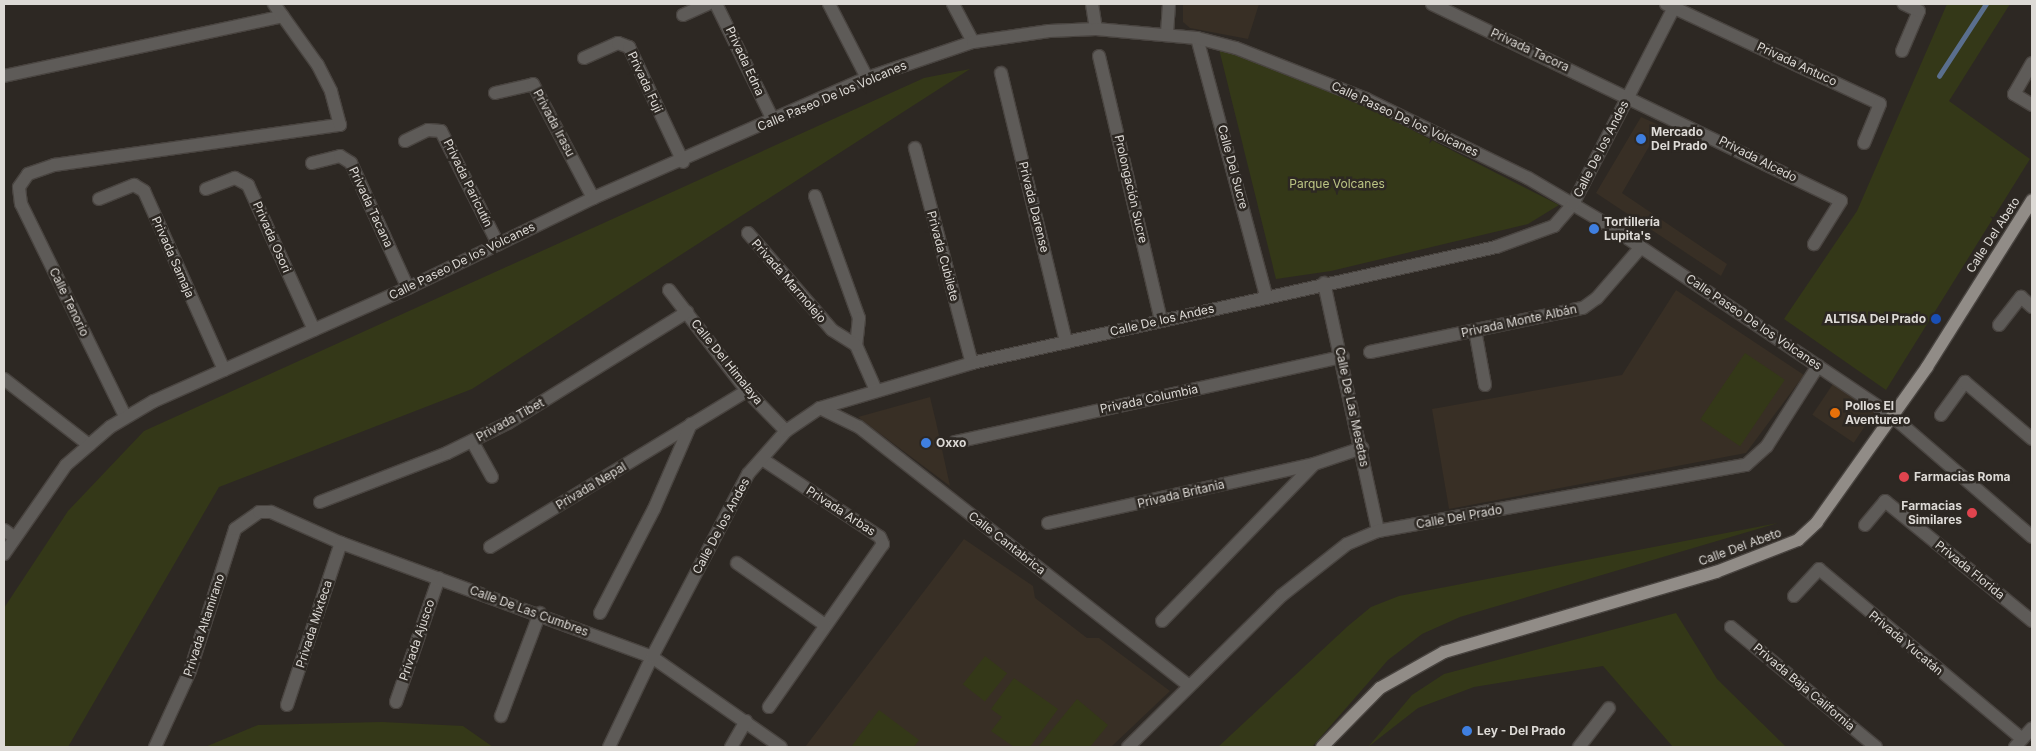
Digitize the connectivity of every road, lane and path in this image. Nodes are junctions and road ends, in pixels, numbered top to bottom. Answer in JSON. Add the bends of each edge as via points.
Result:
{"nodes":[{"id":1,"x":274,"y":4,"type":"edge"},
{"id":2,"x":708,"y":4,"type":"edge"},
{"id":3,"x":716,"y":4,"type":"edge"},
{"id":4,"x":829,"y":4,"type":"edge"},
{"id":5,"x":953,"y":4,"type":"edge"},
{"id":6,"x":1092,"y":4,"type":"edge"},
{"id":7,"x":1169,"y":4,"type":"edge"},
{"id":8,"x":1432,"y":4,"type":"edge"},
{"id":9,"x":1904,"y":4,"type":"edge"},
{"id":10,"x":1672,"y":5,"type":"edge"},
{"id":11,"x":683,"y":15,"type":"dead end"},
{"id":12,"x":283,"y":16,"type":"junction"},
{"id":13,"x":1096,"y":29,"type":"junction"},
{"id":14,"x":1167,"y":34,"type":"junction"},
{"id":15,"x":1197,"y":38,"type":"junction"},
{"id":16,"x":973,"y":42,"type":"junction"},
{"id":17,"x":1902,"y":51,"type":"dead end"},
{"id":18,"x":1099,"y":56,"type":"dead end"},
{"id":19,"x":584,"y":58,"type":"dead end"},
{"id":20,"x":2032,"y":64,"type":"edge"},
{"id":21,"x":1001,"y":73,"type":"dead end"},
{"id":22,"x":4,"y":76,"type":"edge"},
{"id":23,"x":867,"y":78,"type":"junction"},
{"id":24,"x":496,"y":93,"type":"dead end"},
{"id":25,"x":1628,"y":95,"type":"junction"},
{"id":26,"x":2032,"y":105,"type":"edge"},
{"id":27,"x":773,"y":120,"type":"junction"},
{"id":28,"x":405,"y":141,"type":"dead end"},
{"id":29,"x":1864,"y":143,"type":"dead end"},
{"id":30,"x":915,"y":148,"type":"dead end"},
{"id":31,"x":683,"y":162,"type":"junction"},
{"id":32,"x":312,"y":163,"type":"dead end"},
{"id":33,"x":206,"y":189,"type":"dead end"},
{"id":34,"x":815,"y":196,"type":"dead end"},
{"id":35,"x":593,"y":198,"type":"junction"},
{"id":36,"x":99,"y":199,"type":"dead end"},
{"id":37,"x":2032,"y":200,"type":"edge"},
{"id":38,"x":1573,"y":204,"type":"junction"},
{"id":39,"x":748,"y":233,"type":"dead end"},
{"id":40,"x":498,"y":244,"type":"junction"},
{"id":41,"x":1814,"y":244,"type":"dead end"},
{"id":42,"x":1641,"y":247,"type":"junction"},
{"id":43,"x":1324,"y":282,"type":"junction"},
{"id":44,"x":408,"y":288,"type":"junction"},
{"id":45,"x":669,"y":290,"type":"dead end"},
{"id":46,"x":1266,"y":296,"type":"junction"},
{"id":47,"x":2032,"y":307,"type":"edge"},
{"id":48,"x":687,"y":312,"type":"junction"},
{"id":49,"x":1162,"y":321,"type":"junction"},
{"id":50,"x":1999,"y":325,"type":"dead end"},
{"id":51,"x":314,"y":330,"type":"junction"},
{"id":52,"x":1475,"y":330,"type":"junction"},
{"id":53,"x":1066,"y":342,"type":"junction"},
{"id":54,"x":856,"y":345,"type":"junction"},
{"id":55,"x":1370,"y":352,"type":"dead end"},
{"id":56,"x":1343,"y":357,"type":"junction"},
{"id":57,"x":972,"y":363,"type":"junction"},
{"id":58,"x":1818,"y":366,"type":"junction"},
{"id":59,"x":224,"y":370,"type":"junction"},
{"id":60,"x":4,"y":380,"type":"edge"},
{"id":61,"x":1484,"y":385,"type":"dead end"},
{"id":62,"x":875,"y":388,"type":"junction"},
{"id":63,"x":747,"y":391,"type":"junction"},
{"id":64,"x":820,"y":408,"type":"junction"},
{"id":65,"x":1941,"y":415,"type":"dead end"},
{"id":66,"x":125,"y":416,"type":"junction"},
{"id":67,"x":1892,"y":416,"type":"junction"},
{"id":68,"x":691,"y":424,"type":"junction"},
{"id":69,"x":786,"y":431,"type":"junction"},
{"id":70,"x":2032,"y":439,"type":"edge"},
{"id":71,"x":472,"y":441,"type":"junction"},
{"id":72,"x":955,"y":442,"type":"dead end"},
{"id":73,"x":89,"y":445,"type":"junction"},
{"id":74,"x":1362,"y":448,"type":"junction"},
{"id":75,"x":762,"y":459,"type":"junction"},
{"id":76,"x":1314,"y":464,"type":"junction"},
{"id":77,"x":492,"y":477,"type":"dead end"},
{"id":78,"x":320,"y":502,"type":"dead end"},
{"id":79,"x":259,"y":512,"type":"joint"},
{"id":80,"x":1048,"y":524,"type":"dead end"},
{"id":81,"x":1865,"y":525,"type":"dead end"},
{"id":82,"x":1378,"y":531,"type":"junction"},
{"id":83,"x":9,"y":534,"type":"edge"},
{"id":84,"x":2032,"y":537,"type":"edge"},
{"id":85,"x":341,"y":543,"type":"junction"},
{"id":86,"x":490,"y":548,"type":"dead end"},
{"id":87,"x":4,"y":554,"type":"edge"},
{"id":88,"x":737,"y":563,"type":"dead end"},
{"id":89,"x":438,"y":578,"type":"junction"},
{"id":90,"x":1794,"y":596,"type":"dead end"},
{"id":91,"x":540,"y":613,"type":"junction"},
{"id":92,"x":600,"y":613,"type":"dead end"},
{"id":93,"x":1162,"y":621,"type":"dead end"},
{"id":94,"x":2032,"y":621,"type":"edge"},
{"id":95,"x":825,"y":625,"type":"junction"},
{"id":96,"x":1732,"y":627,"type":"dead end"},
{"id":97,"x":652,"y":657,"type":"junction"},
{"id":98,"x":1188,"y":685,"type":"junction"},
{"id":99,"x":396,"y":702,"type":"dead end"},
{"id":100,"x":287,"y":705,"type":"dead end"},
{"id":101,"x":769,"y":707,"type":"dead end"},
{"id":102,"x":1609,"y":708,"type":"dead end"},
{"id":103,"x":501,"y":716,"type":"dead end"},
{"id":104,"x":746,"y":721,"type":"junction"},
{"id":105,"x":2032,"y":728,"type":"edge"},
{"id":106,"x":2019,"y":743,"type":"edge"},
{"id":107,"x":155,"y":747,"type":"edge"},
{"id":108,"x":609,"y":747,"type":"edge"},
{"id":109,"x":731,"y":747,"type":"edge"},
{"id":110,"x":780,"y":747,"type":"edge"},
{"id":111,"x":1128,"y":747,"type":"edge"},
{"id":112,"x":1322,"y":747,"type":"edge"},
{"id":113,"x":1579,"y":747,"type":"edge"},
{"id":114,"x":1876,"y":747,"type":"edge"}],
"edges":[{"from":1,"to":12,"type":"street"},
{"from":2,"to":11,"type":"street"},
{"from":3,"to":27,"type":"street","name":"Privada Edna"},
{"from":4,"to":23,"type":"street"},
{"from":5,"to":16,"type":"street"},
{"from":6,"to":13,"type":"street"},
{"from":7,"to":14,"type":"street"},
{"from":8,"to":25,"type":"street","name":"Privada Tacora"},
{"from":9,"to":17,"type":"street","via":[[1919,11]]},
{"from":10,"to":25,"type":"street","name":"Calle De los Andes"},
{"from":10,"to":29,"type":"street","name":"Privada Antuco","via":[[1880,104]]},
{"from":12,"to":22,"type":"street"},
{"from":12,"to":66,"type":"street","name":"Calle Tenorio","via":[[317,64],[331,91],[340,125],[54,165],[28,174],[19,186],[21,204]]},
{"from":13,"to":14,"type":"street","name":"Calle Paseo De los Volcanes"},
{"from":13,"to":16,"type":"street","name":"Calle Paseo De los Volcanes"},
{"from":14,"to":15,"type":"street","name":"Calle Paseo De los Volcanes"},
{"from":15,"to":38,"type":"street","name":"Calle Paseo De los Volcanes","via":[[1236,48],[1344,89]]},
{"from":15,"to":46,"type":"street","name":"Calle Del Sucre"},
{"from":16,"to":23,"type":"street","name":"Calle Paseo De los Volcanes"},
{"from":18,"to":49,"type":"street","name":"Prolongación Sucre"},
{"from":19,"to":31,"type":"street","name":"Privada Fuji","via":[[618,43],[629,47]]},
{"from":20,"to":26,"type":"street","via":[[2014,94]]},
{"from":21,"to":53,"type":"street","name":"Privada Darense"},
{"from":23,"to":27,"type":"street","name":"Calle Paseo De los Volcanes"},
{"from":24,"to":35,"type":"street","name":"Privada Irasu","via":[[527,82],[536,87]]},
{"from":25,"to":38,"type":"street","name":"Calle De los Andes"},
{"from":25,"to":41,"type":"street","name":"Privada Alcedo","via":[[1841,201]]},
{"from":27,"to":31,"type":"street","name":"Calle Paseo De los Volcanes"},
{"from":28,"to":40,"type":"street","name":"Privada Paricutín","via":[[428,130],[441,131]]},
{"from":30,"to":57,"type":"street","name":"Privada Cubilete"},
{"from":31,"to":35,"type":"street","name":"Calle Paseo De los Volcanes"},
{"from":32,"to":44,"type":"street","name":"Privada Tacana","via":[[340,156],[351,163]]},
{"from":33,"to":51,"type":"street","name":"Privada Osori","via":[[236,178],[248,185]]},
{"from":34,"to":54,"type":"street","via":[[859,318]]},
{"from":35,"to":40,"type":"street","name":"Calle Paseo De los Volcanes"},
{"from":36,"to":59,"type":"street","name":"Privada Samaja","via":[[134,184],[144,191]]},
{"from":37,"to":67,"type":"main road","name":"Calle Del Abeto"},
{"from":38,"to":42,"type":"street","name":"Calle Paseo De los Volcanes"},
{"from":38,"to":43,"type":"street","name":"Calle De los Andes","via":[[1554,226],[1539,234]]},
{"from":39,"to":54,"type":"street","name":"Privada Marmolejo","via":[[832,330]]},
{"from":40,"to":44,"type":"street","name":"Calle Paseo De los Volcanes"},
{"from":42,"to":52,"type":"street","name":"Privada Monte Albán","via":[[1591,304]]},
{"from":42,"to":58,"type":"street","name":"Calle Paseo De los Volcanes"},
{"from":43,"to":46,"type":"street","name":"Calle De los Andes"},
{"from":43,"to":56,"type":"street","name":"Calle De Las Mesetas"},
{"from":44,"to":51,"type":"street","name":"Calle Paseo De los Volcanes"},
{"from":45,"to":48,"type":"street","name":"Calle Del Himalaya"},
{"from":46,"to":49,"type":"street","name":"Calle De los Andes"},
{"from":47,"to":50,"type":"street","via":[[2021,297]]},
{"from":48,"to":63,"type":"street","name":"Calle Del Himalaya"},
{"from":48,"to":71,"type":"street","name":"Privada Tibet"},
{"from":49,"to":53,"type":"street","name":"Calle De los Andes"},
{"from":51,"to":59,"type":"street","name":"Calle Paseo De los Volcanes"},
{"from":52,"to":55,"type":"street","name":"Privada Monte Albán"},
{"from":52,"to":61,"type":"street"},
{"from":53,"to":57,"type":"street","name":"Calle De los Andes"},
{"from":54,"to":62,"type":"street"},
{"from":56,"to":72,"type":"street","name":"Privada Columbia"},
{"from":56,"to":74,"type":"street","name":"Calle De Las Mesetas"},
{"from":57,"to":62,"type":"street","name":"Calle De los Andes"},
{"from":58,"to":67,"type":"street","name":"Calle Paseo De los Volcanes"},
{"from":58,"to":82,"type":"street","name":"Calle Del Prado","via":[[1768,446],[1746,465]]},
{"from":59,"to":66,"type":"street","name":"Calle Paseo De los Volcanes"},
{"from":60,"to":73,"type":"street"},
{"from":62,"to":64,"type":"street","name":"Calle De los Andes"},
{"from":63,"to":68,"type":"street","name":"Privada Nepal"},
{"from":63,"to":69,"type":"street","name":"Calle Del Himalaya"},
{"from":64,"to":69,"type":"street","name":"Calle De los Andes"},
{"from":64,"to":98,"type":"street","name":"Calle Cantabrica","via":[[860,428]]},
{"from":65,"to":70,"type":"street","via":[[1965,382]]},
{"from":66,"to":73,"type":"street","name":"Calle Paseo De los Volcanes"},
{"from":67,"to":84,"type":"street"},
{"from":67,"to":112,"type":"main road","name":"Calle Del Abeto","via":[[1817,522],[1798,540],[1716,572],[1444,652],[1380,688]]},
{"from":68,"to":86,"type":"street","name":"Privada Nepal"},
{"from":68,"to":92,"type":"street","via":[[654,509]]},
{"from":69,"to":75,"type":"street","name":"Calle De los Andes"},
{"from":71,"to":77,"type":"street"},
{"from":71,"to":78,"type":"street","name":"Privada Tibet"},
{"from":73,"to":83,"type":"street","name":"Calle Paseo De los Volcanes","via":[[44,491]]},
{"from":74,"to":76,"type":"street","name":"Privada Britania"},
{"from":74,"to":82,"type":"street","name":"Calle De Las Mesetas"},
{"from":75,"to":95,"type":"street","name":"Privada Arbas","via":[[883,540]]},
{"from":75,"to":97,"type":"street","name":"Calle De los Andes","via":[[748,474]]},
{"from":76,"to":80,"type":"street","name":"Privada Britania"},
{"from":76,"to":93,"type":"street","name":"Privada Britania"},
{"from":79,"to":85,"type":"street","name":"Calle De Las Cumbres","via":[[271,512]]},
{"from":79,"to":107,"type":"street","name":"Privada Altamirano","via":[[235,529],[190,671]]},
{"from":81,"to":94,"type":"street","name":"Privada Florida","via":[[1885,501]]},
{"from":82,"to":98,"type":"street","name":"Calle Del Prado","via":[[1315,566]]},
{"from":83,"to":87,"type":"street","name":"Calle Paseo De los Volcanes"},
{"from":85,"to":89,"type":"street","name":"Calle De Las Cumbres"},
{"from":85,"to":100,"type":"street","name":"Privada Mixteca"},
{"from":88,"to":95,"type":"street"},
{"from":89,"to":91,"type":"street","name":"Calle De Las Cumbres"},
{"from":89,"to":99,"type":"street","name":"Privada Ajusco"},
{"from":90,"to":106,"type":"street","name":"Privada Yucatán","via":[[1819,569]]},
{"from":91,"to":97,"type":"street","name":"Calle De Las Cumbres"},
{"from":91,"to":103,"type":"street"},
{"from":95,"to":101,"type":"street","name":"Privada Arbas"},
{"from":96,"to":114,"type":"street","name":"Privada Baja California"},
{"from":97,"to":104,"type":"street","name":"Calle De Las Cumbres"},
{"from":97,"to":108,"type":"street","name":"Calle De los Andes"},
{"from":98,"to":111,"type":"street","name":"Calle Del Prado"},
{"from":102,"to":113,"type":"street"},
{"from":104,"to":109,"type":"street"},
{"from":104,"to":110,"type":"street","name":"Calle De Las Cumbres"},
{"from":105,"to":106,"type":"street"}]}
